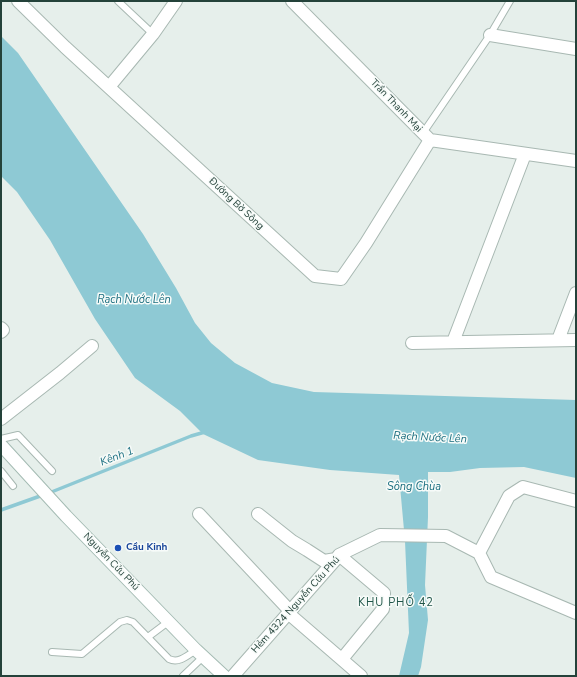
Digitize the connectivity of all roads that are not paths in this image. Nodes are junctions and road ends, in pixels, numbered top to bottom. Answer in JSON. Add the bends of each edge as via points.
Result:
{"nodes":[{"id":1,"x":18,"y":1,"type":"edge"},
{"id":2,"x":118,"y":1,"type":"edge"},
{"id":3,"x":176,"y":1,"type":"edge"},
{"id":4,"x":292,"y":1,"type":"edge"},
{"id":5,"x":510,"y":1,"type":"edge"},
{"id":6,"x":153,"y":34,"type":"junction"},
{"id":7,"x":490,"y":34,"type":"junction"},
{"id":8,"x":576,"y":48,"type":"edge"},
{"id":9,"x":109,"y":87,"type":"junction"},
{"id":10,"x":426,"y":136,"type":"junction"},
{"id":11,"x":525,"y":154,"type":"junction"},
{"id":12,"x":576,"y":162,"type":"edge"},
{"id":13,"x":576,"y":293,"type":"edge"},
{"id":14,"x":558,"y":340,"type":"junction"},
{"id":15,"x":576,"y":340,"type":"edge"},
{"id":16,"x":453,"y":342,"type":"junction"},
{"id":17,"x":412,"y":343,"type":"dead end"},
{"id":18,"x":92,"y":346,"type":"dead end"},
{"id":19,"x":1,"y":420,"type":"edge"},
{"id":20,"x":1,"y":439,"type":"edge"},
{"id":21,"x":1,"y":445,"type":"edge"},
{"id":22,"x":52,"y":470,"type":"dead end"},
{"id":23,"x":1,"y":471,"type":"edge"},
{"id":24,"x":13,"y":486,"type":"dead end"},
{"id":25,"x":576,"y":501,"type":"edge"},
{"id":26,"x":199,"y":514,"type":"dead end"},
{"id":27,"x":258,"y":514,"type":"dead end"},
{"id":28,"x":479,"y":553,"type":"junction"},
{"id":29,"x":337,"y":557,"type":"junction"},
{"id":30,"x":289,"y":612,"type":"junction"},
{"id":31,"x":576,"y":613,"type":"edge"},
{"id":32,"x":168,"y":622,"type":"junction"},
{"id":33,"x":148,"y":637,"type":"junction"},
{"id":34,"x":52,"y":652,"type":"dead end"},
{"id":35,"x":200,"y":653,"type":"junction"},
{"id":36,"x":342,"y":660,"type":"junction"},
{"id":37,"x":183,"y":676,"type":"edge"},
{"id":38,"x":224,"y":676,"type":"edge"},
{"id":39,"x":232,"y":676,"type":"edge"},
{"id":40,"x":360,"y":676,"type":"edge"}],
"edges":[{"from":1,"to":9,"type":"street","name":"Đường Bờ Sông"},
{"from":2,"to":6,"type":"lane"},
{"from":3,"to":6,"type":"street"},
{"from":4,"to":10,"type":"street","name":"Trần Thanh Mại"},
{"from":5,"to":7,"type":"lane"},
{"from":6,"to":9,"type":"street"},
{"from":7,"to":8,"type":"street"},
{"from":7,"to":10,"type":"lane"},
{"from":9,"to":10,"type":"street","name":"Đường Bờ Sông","via":[[315,276],[341,279],[366,244]]},
{"from":10,"to":11,"type":"street","name":"Trần Thanh Mại"},
{"from":11,"to":12,"type":"street","name":"Trần Thanh Mại"},
{"from":11,"to":16,"type":"street"},
{"from":13,"to":14,"type":"street"},
{"from":14,"to":15,"type":"street"},
{"from":14,"to":16,"type":"street"},
{"from":16,"to":17,"type":"street"},
{"from":18,"to":19,"type":"street"},
{"from":20,"to":22,"type":"lane","via":[[18,435]]},
{"from":21,"to":32,"type":"street","name":"Nguyễn Cửu Phú"},
{"from":23,"to":24,"type":"lane"},
{"from":25,"to":28,"type":"street","via":[[523,487],[509,496]]},
{"from":26,"to":30,"type":"street"},
{"from":27,"to":29,"type":"street","via":[[292,541],[324,561]]},
{"from":28,"to":29,"type":"street","name":"Hẻm 4324 Nguyễn Cửu Phú","via":[[446,536],[380,535]]},
{"from":28,"to":31,"type":"street","via":[[491,577]]},
{"from":29,"to":30,"type":"street","name":"Hẻm 4324 Nguyễn Cửu Phú"},
{"from":29,"to":36,"type":"street","via":[[384,593],[383,609]]},
{"from":30,"to":36,"type":"street"},
{"from":30,"to":39,"type":"street","name":"Hẻm 4324 Nguyễn Cửu Phú"},
{"from":32,"to":33,"type":"lane"},
{"from":32,"to":35,"type":"street","name":"Nguyễn Cửu Phú"},
{"from":33,"to":34,"type":"lane","via":[[133,622],[126,620],[120,622],[82,654]]},
{"from":33,"to":35,"type":"lane","via":[[169,660],[178,661]]},
{"from":35,"to":37,"type":"lane"},
{"from":35,"to":38,"type":"street","name":"Nguyễn Cửu Phú"},
{"from":36,"to":40,"type":"street"}]}
